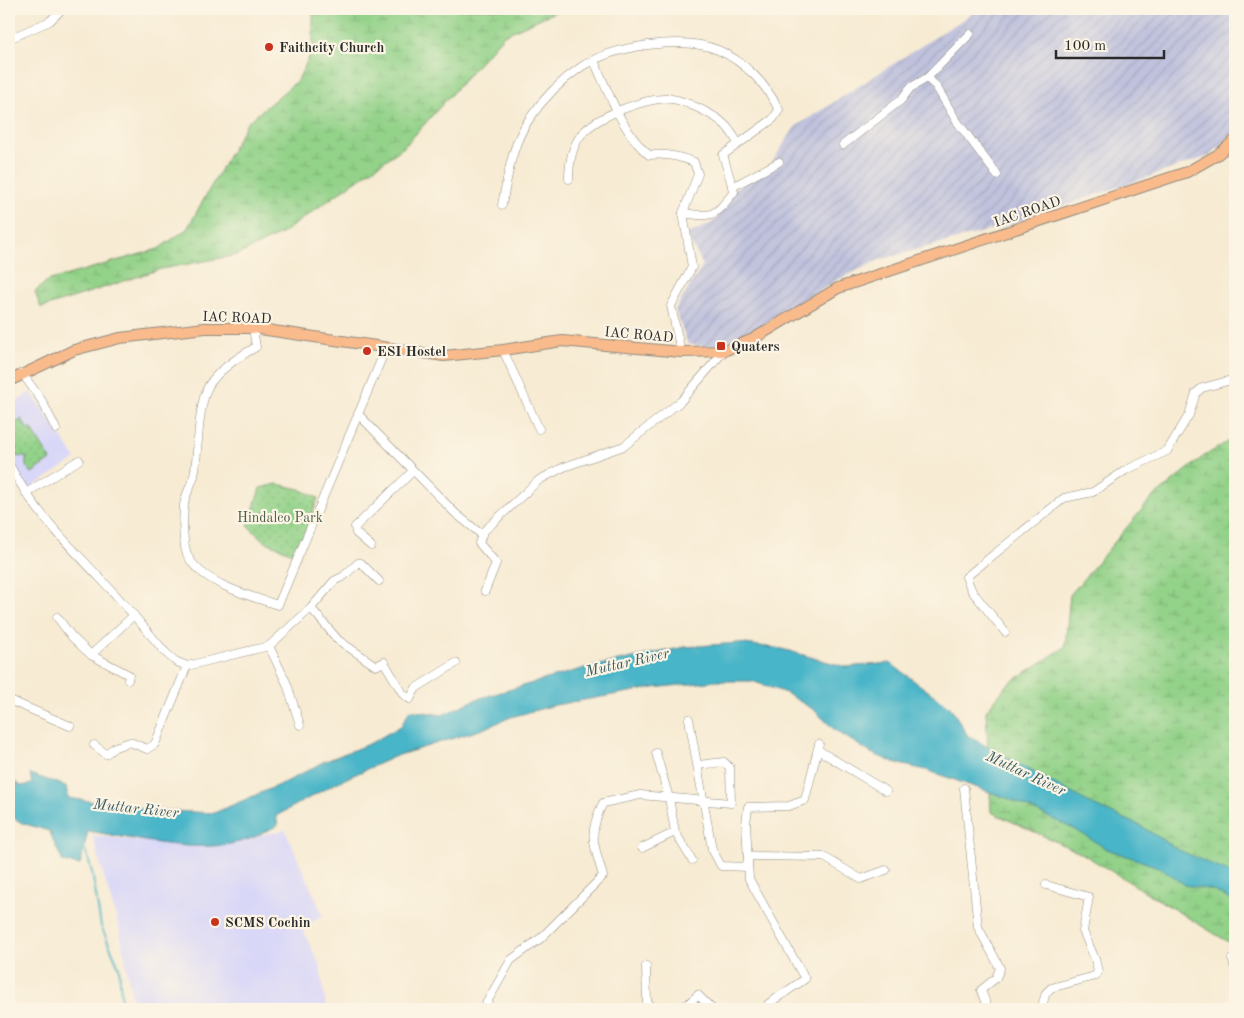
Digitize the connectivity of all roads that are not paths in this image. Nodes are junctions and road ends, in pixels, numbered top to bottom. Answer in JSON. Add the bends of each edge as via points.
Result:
{"nodes":[{"id":1,"x":62,"y":9,"type":"edge"},
{"id":2,"x":970,"y":34,"type":"dead end"},
{"id":3,"x":9,"y":39,"type":"edge"},
{"id":4,"x":594,"y":61,"type":"junction"},
{"id":5,"x":927,"y":78,"type":"junction"},
{"id":6,"x":618,"y":112,"type":"junction"},
{"id":7,"x":1235,"y":140,"type":"edge"},
{"id":8,"x":738,"y":143,"type":"junction"},
{"id":9,"x":843,"y":145,"type":"dead end"},
{"id":10,"x":779,"y":162,"type":"dead end"},
{"id":11,"x":997,"y":175,"type":"dead end"},
{"id":12,"x":569,"y":179,"type":"dead end"},
{"id":13,"x":732,"y":187,"type":"junction"},
{"id":14,"x":502,"y":204,"type":"dead end"},
{"id":15,"x":683,"y":213,"type":"junction"},
{"id":16,"x":253,"y":328,"type":"junction"},
{"id":17,"x":386,"y":348,"type":"junction"},
{"id":18,"x":503,"y":350,"type":"junction"},
{"id":19,"x":724,"y":351,"type":"junction"},
{"id":20,"x":681,"y":352,"type":"junction"},
{"id":21,"x":22,"y":373,"type":"junction"},
{"id":22,"x":1235,"y":378,"type":"edge"},
{"id":23,"x":9,"y":381,"type":"edge"},
{"id":24,"x":358,"y":414,"type":"junction"},
{"id":25,"x":56,"y":429,"type":"dead end"},
{"id":26,"x":539,"y":430,"type":"dead end"},
{"id":27,"x":78,"y":460,"type":"dead end"},
{"id":28,"x":9,"y":464,"type":"edge"},
{"id":29,"x":413,"y":471,"type":"junction"},
{"id":30,"x":26,"y":493,"type":"junction"},
{"id":31,"x":481,"y":534,"type":"junction"},
{"id":32,"x":371,"y":546,"type":"dead end"},
{"id":33,"x":379,"y":581,"type":"dead end"},
{"id":34,"x":484,"y":591,"type":"dead end"},
{"id":35,"x":311,"y":608,"type":"junction"},
{"id":36,"x":134,"y":615,"type":"junction"},
{"id":37,"x":57,"y":617,"type":"dead end"},
{"id":38,"x":1005,"y":632,"type":"dead end"},
{"id":39,"x":269,"y":646,"type":"junction"},
{"id":40,"x":91,"y":655,"type":"junction"},
{"id":41,"x":456,"y":663,"type":"dead end"},
{"id":42,"x":187,"y":666,"type":"junction"},
{"id":43,"x":128,"y":680,"type":"dead end"},
{"id":44,"x":9,"y":700,"type":"edge"},
{"id":45,"x":689,"y":719,"type":"dead end"},
{"id":46,"x":300,"y":725,"type":"dead end"},
{"id":47,"x":70,"y":726,"type":"dead end"},
{"id":48,"x":94,"y":745,"type":"dead end"},
{"id":49,"x":656,"y":753,"type":"dead end"},
{"id":50,"x":698,"y":765,"type":"junction"},
{"id":51,"x":964,"y":788,"type":"dead end"},
{"id":52,"x":886,"y":791,"type":"dead end"},
{"id":53,"x":669,"y":798,"type":"junction"},
{"id":54,"x":702,"y":800,"type":"junction"},
{"id":55,"x":675,"y":832,"type":"junction"},
{"id":56,"x":642,"y":848,"type":"dead end"},
{"id":57,"x":748,"y":856,"type":"junction"},
{"id":58,"x":692,"y":860,"type":"dead end"},
{"id":59,"x":748,"y":867,"type":"junction"},
{"id":60,"x":886,"y":870,"type":"dead end"},
{"id":61,"x":1046,"y":885,"type":"dead end"},
{"id":62,"x":1232,"y":959,"type":"dead end"},
{"id":63,"x":646,"y":966,"type":"dead end"},
{"id":64,"x":1235,"y":968,"type":"edge"},
{"id":65,"x":483,"y":1009,"type":"edge"},
{"id":66,"x":654,"y":1009,"type":"edge"},
{"id":67,"x":682,"y":1009,"type":"edge"},
{"id":68,"x":712,"y":1009,"type":"edge"},
{"id":69,"x":768,"y":1009,"type":"edge"},
{"id":70,"x":988,"y":1009,"type":"edge"},
{"id":71,"x":1041,"y":1009,"type":"edge"}],
"edges":[{"from":1,"to":3,"type":"street","via":[[47,23]]},
{"from":2,"to":5,"type":"street"},
{"from":4,"to":6,"type":"street"},
{"from":4,"to":8,"type":"street","via":[[630,47],[673,42],[717,50],[753,73],[780,110],[773,119]]},
{"from":4,"to":14,"type":"street","via":[[581,67],[551,92],[529,119],[512,156]]},
{"from":5,"to":9,"type":"street","via":[[910,88],[901,100]]},
{"from":5,"to":11,"type":"street","via":[[936,86],[956,120]]},
{"from":6,"to":8,"type":"street","via":[[650,99],[673,99],[724,124]]},
{"from":6,"to":12,"type":"street","via":[[581,135],[569,158]]},
{"from":6,"to":15,"type":"street","via":[[638,146],[649,155],[660,154],[694,162],[698,174]]},
{"from":7,"to":19,"type":"main road","name":"IAC ROAD","via":[[1187,172],[838,288],[753,339]]},
{"from":8,"to":13,"type":"street","via":[[723,155]]},
{"from":10,"to":13,"type":"street"},
{"from":13,"to":15,"type":"street","via":[[734,192],[717,213],[704,216]]},
{"from":15,"to":20,"type":"street","via":[[692,267],[671,306]]},
{"from":16,"to":17,"type":"main road","name":"IAC ROAD"},
{"from":16,"to":21,"type":"main road","name":"IAC ROAD","via":[[205,328],[120,338],[74,350]]},
{"from":16,"to":24,"type":"street","via":[[256,347],[223,370],[209,386],[204,403],[194,476],[184,503],[186,554],[197,570],[232,588],[278,605]]},
{"from":17,"to":18,"type":"main road","name":"IAC ROAD","via":[[444,356]]},
{"from":17,"to":24,"type":"street"},
{"from":18,"to":20,"type":"main road","name":"IAC ROAD","via":[[562,340]]},
{"from":18,"to":26,"type":"street"},
{"from":19,"to":20,"type":"main road","name":"IAC ROAD"},
{"from":19,"to":31,"type":"street","via":[[681,400],[624,446],[564,467],[539,480]]},
{"from":21,"to":23,"type":"main road","name":"IAC ROAD"},
{"from":21,"to":25,"type":"street","via":[[42,401]]},
{"from":22,"to":38,"type":"street","via":[[1202,388],[1196,393],[1189,415],[1167,451],[1126,470],[1093,492],[1064,498],[966,577],[972,591]]},
{"from":24,"to":29,"type":"street"},
{"from":27,"to":30,"type":"street"},
{"from":28,"to":30,"type":"street"},
{"from":29,"to":31,"type":"street"},
{"from":29,"to":32,"type":"street","via":[[355,527],[356,533]]},
{"from":30,"to":36,"type":"street","via":[[62,540]]},
{"from":31,"to":34,"type":"street","via":[[478,543],[496,563]]},
{"from":33,"to":35,"type":"street","via":[[358,563],[334,581]]},
{"from":35,"to":39,"type":"street"},
{"from":35,"to":41,"type":"street","via":[[338,640],[376,666],[384,662],[403,694],[410,699],[416,688]]},
{"from":36,"to":40,"type":"street"},
{"from":36,"to":42,"type":"street","via":[[175,661]]},
{"from":37,"to":40,"type":"street"},
{"from":39,"to":42,"type":"street"},
{"from":39,"to":46,"type":"street","via":[[287,684]]},
{"from":40,"to":43,"type":"street","via":[[129,675]]},
{"from":42,"to":48,"type":"street","via":[[155,744],[147,749],[130,742],[106,754]]},
{"from":44,"to":47,"type":"street"},
{"from":45,"to":50,"type":"street"},
{"from":49,"to":53,"type":"street"},
{"from":50,"to":54,"type":"street"},
{"from":50,"to":54,"type":"street","via":[[724,762],[730,768],[731,803]]},
{"from":51,"to":70,"type":"street","via":[[978,927],[1000,968],[996,978],[981,990]]},
{"from":52,"to":57,"type":"street","via":[[818,747],[805,800],[789,806],[748,807]]},
{"from":53,"to":54,"type":"street"},
{"from":53,"to":55,"type":"street"},
{"from":53,"to":65,"type":"street","via":[[640,795],[603,803],[594,821],[592,838],[603,876],[542,938],[511,960]]},
{"from":54,"to":59,"type":"street","via":[[712,849],[718,862],[726,868]]},
{"from":55,"to":56,"type":"street"},
{"from":55,"to":58,"type":"street"},
{"from":57,"to":59,"type":"street"},
{"from":57,"to":60,"type":"street","via":[[824,856],[860,879]]},
{"from":59,"to":69,"type":"street","via":[[749,879],[805,980],[768,1004]]},
{"from":61,"to":71,"type":"street","via":[[1089,897],[1083,931],[1098,972],[1095,976],[1051,988]]},
{"from":62,"to":64,"type":"street"},
{"from":63,"to":66,"type":"street","via":[[647,1002]]},
{"from":67,"to":68,"type":"street","via":[[698,994]]}]}
